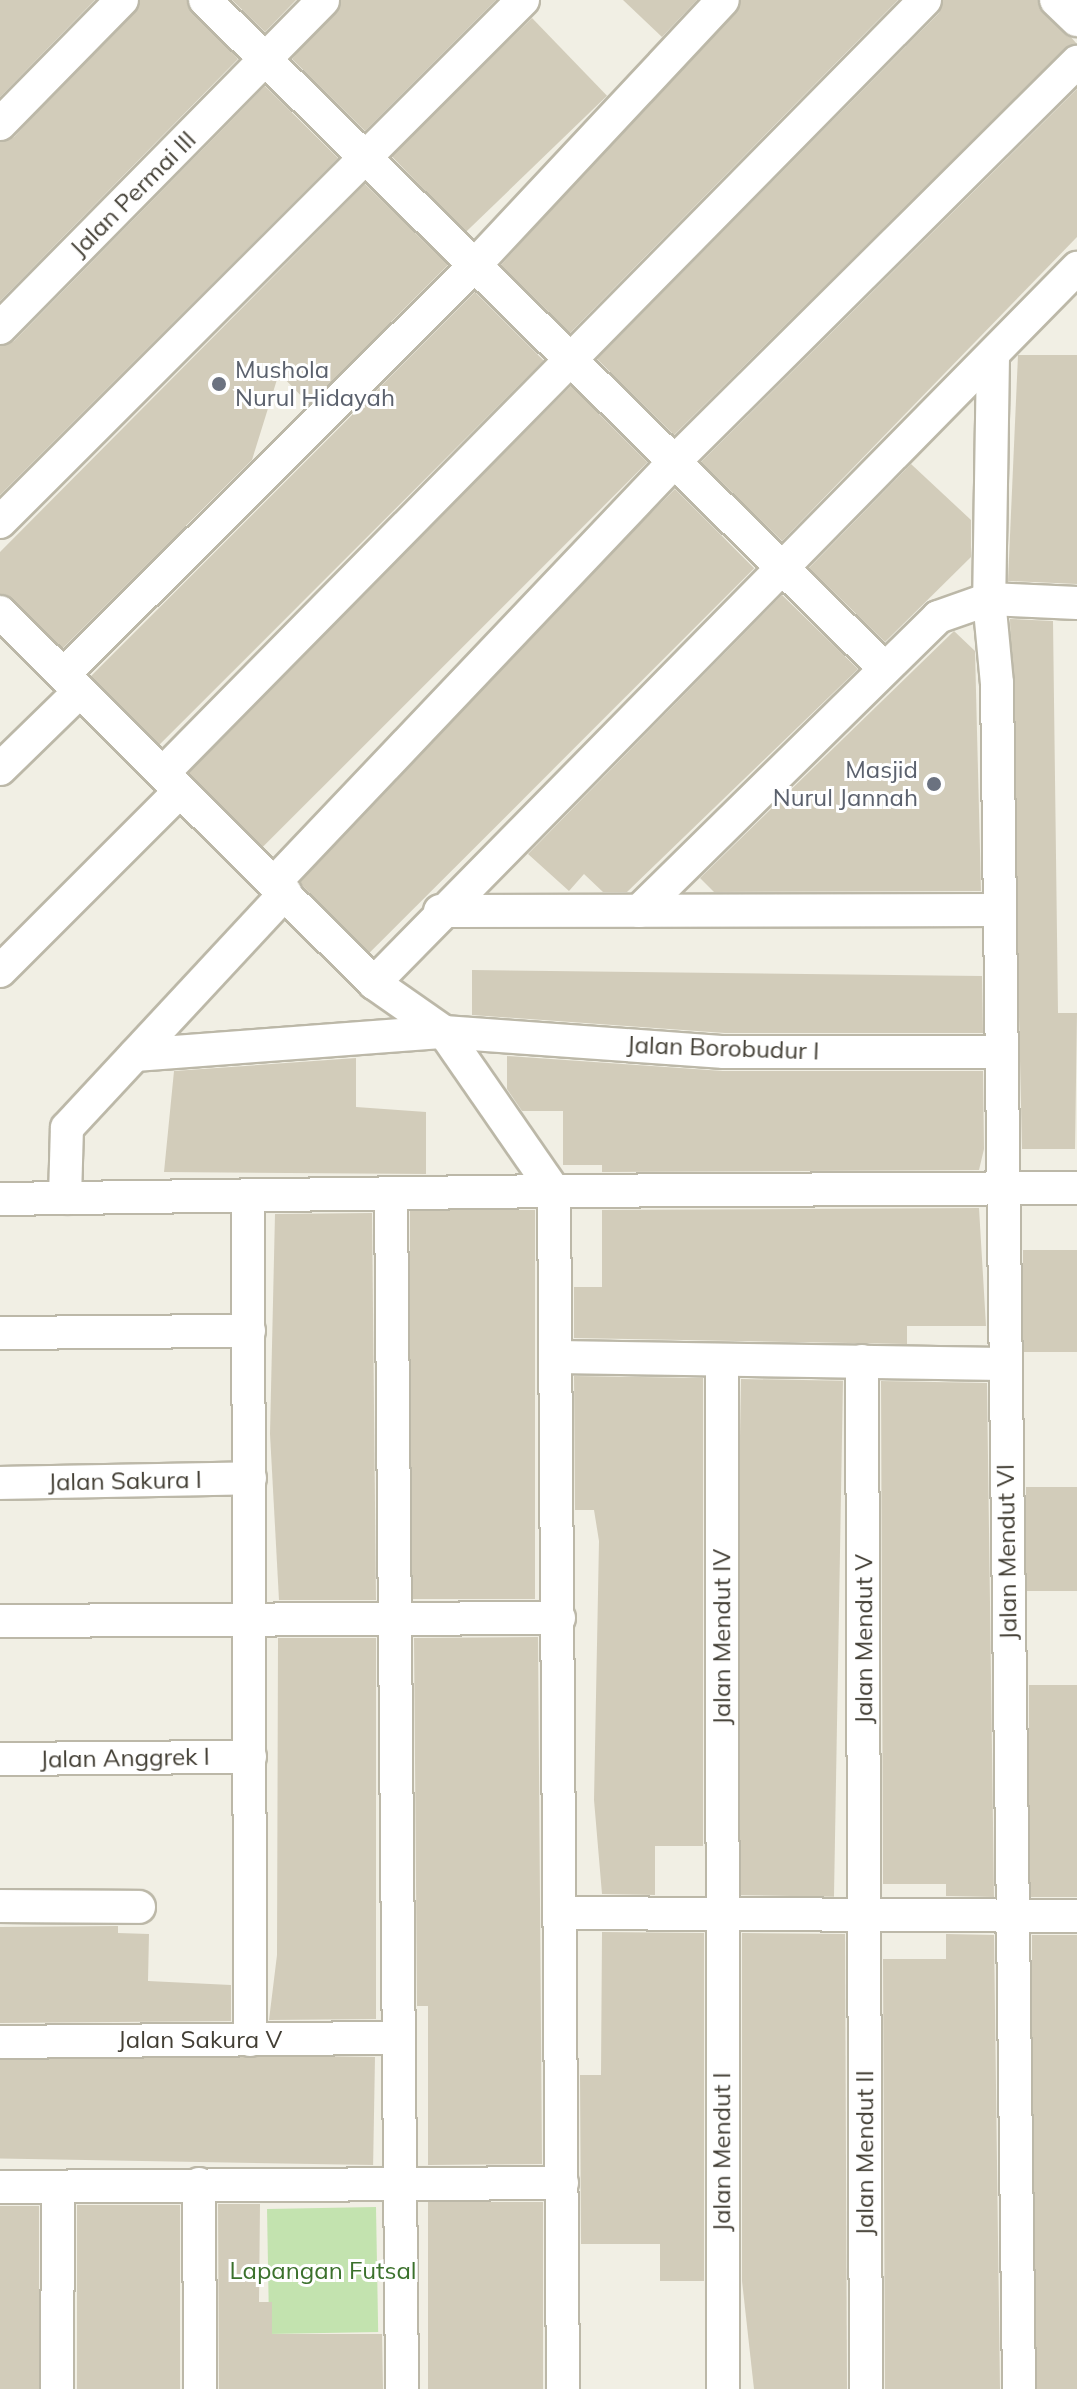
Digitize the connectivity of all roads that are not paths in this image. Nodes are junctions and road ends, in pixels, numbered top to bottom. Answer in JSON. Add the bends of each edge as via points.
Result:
{"nodes":[{"id":1,"x":122,"y":0,"type":"edge"},
{"id":2,"x":205,"y":0,"type":"edge"},
{"id":3,"x":323,"y":0,"type":"edge"},
{"id":4,"x":523,"y":0,"type":"edge"},
{"id":5,"x":723,"y":0,"type":"edge"},
{"id":6,"x":925,"y":0,"type":"edge"},
{"id":7,"x":1056,"y":0,"type":"edge"},
{"id":8,"x":1077,"y":20,"type":"edge"},
{"id":9,"x":266,"y":60,"type":"junction"},
{"id":10,"x":1077,"y":62,"type":"edge"},
{"id":11,"x":0,"y":124,"type":"edge"},
{"id":12,"x":366,"y":159,"type":"junction"},
{"id":13,"x":474,"y":266,"type":"junction"},
{"id":14,"x":1077,"y":268,"type":"edge"},
{"id":15,"x":0,"y":328,"type":"edge"},
{"id":16,"x":993,"y":356,"type":"junction"},
{"id":17,"x":572,"y":361,"type":"junction"},
{"id":18,"x":674,"y":462,"type":"junction"},
{"id":19,"x":0,"y":522,"type":"edge"},
{"id":20,"x":779,"y":566,"type":"junction"},
{"id":21,"x":989,"y":599,"type":"junction"},
{"id":22,"x":1077,"y":603,"type":"edge"},
{"id":23,"x":0,"y":612,"type":"edge"},
{"id":24,"x":883,"y":667,"type":"junction"},
{"id":25,"x":71,"y":683,"type":"junction"},
{"id":26,"x":0,"y":769,"type":"edge"},
{"id":27,"x":171,"y":782,"type":"junction"},
{"id":28,"x":280,"y":887,"type":"junction"},
{"id":29,"x":998,"y":910,"type":"junction"},
{"id":30,"x":440,"y":911,"type":"junction"},
{"id":31,"x":639,"y":911,"type":"junction"},
{"id":32,"x":0,"y":971,"type":"edge"},
{"id":33,"x":374,"y":983,"type":"junction"},
{"id":34,"x":444,"y":1032,"type":"junction"},
{"id":35,"x":1002,"y":1052,"type":"junction"},
{"id":36,"x":135,"y":1055,"type":"junction"},
{"id":37,"x":1002,"y":1187,"type":"junction"},
{"id":38,"x":1077,"y":1188,"type":"edge"},
{"id":39,"x":554,"y":1191,"type":"junction"},
{"id":40,"x":248,"y":1196,"type":"junction"},
{"id":41,"x":65,"y":1198,"type":"junction"},
{"id":42,"x":391,"y":1198,"type":"junction"},
{"id":43,"x":0,"y":1199,"type":"edge"},
{"id":44,"x":249,"y":1331,"type":"junction"},
{"id":45,"x":0,"y":1333,"type":"edge"},
{"id":46,"x":557,"y":1357,"type":"junction"},
{"id":47,"x":722,"y":1360,"type":"junction"},
{"id":48,"x":862,"y":1361,"type":"junction"},
{"id":49,"x":1002,"y":1364,"type":"junction"},
{"id":50,"x":250,"y":1478,"type":"junction"},
{"id":51,"x":0,"y":1483,"type":"edge"},
{"id":52,"x":559,"y":1618,"type":"junction"},
{"id":53,"x":251,"y":1619,"type":"junction"},
{"id":54,"x":396,"y":1619,"type":"junction"},
{"id":55,"x":0,"y":1621,"type":"edge"},
{"id":56,"x":250,"y":1757,"type":"junction"},
{"id":57,"x":0,"y":1759,"type":"edge"},
{"id":58,"x":0,"y":1906,"type":"edge"},
{"id":59,"x":139,"y":1907,"type":"dead end"},
{"id":60,"x":561,"y":1913,"type":"junction"},
{"id":61,"x":721,"y":1915,"type":"junction"},
{"id":62,"x":865,"y":1916,"type":"junction"},
{"id":63,"x":1077,"y":1916,"type":"edge"},
{"id":64,"x":1017,"y":1917,"type":"junction"},
{"id":65,"x":399,"y":2038,"type":"junction"},
{"id":66,"x":250,"y":2040,"type":"junction"},
{"id":67,"x":0,"y":2042,"type":"edge"},
{"id":68,"x":401,"y":2181,"type":"junction"},
{"id":69,"x":562,"y":2183,"type":"junction"},
{"id":70,"x":199,"y":2184,"type":"junction"},
{"id":71,"x":0,"y":2187,"type":"edge"},
{"id":72,"x":58,"y":2187,"type":"junction"},
{"id":73,"x":57,"y":2389,"type":"edge"},
{"id":74,"x":200,"y":2389,"type":"edge"},
{"id":75,"x":402,"y":2389,"type":"edge"},
{"id":76,"x":563,"y":2389,"type":"edge"},
{"id":77,"x":723,"y":2389,"type":"edge"},
{"id":78,"x":866,"y":2389,"type":"edge"},
{"id":79,"x":1019,"y":2389,"type":"edge"}],
"edges":[{"from":1,"to":11,"type":"street"},
{"from":2,"to":9,"type":"street"},
{"from":3,"to":9,"type":"street","name":"Jalan Permai III"},
{"from":4,"to":12,"type":"street"},
{"from":5,"to":13,"type":"street"},
{"from":6,"to":17,"type":"street"},
{"from":7,"to":8,"type":"street"},
{"from":9,"to":12,"type":"street"},
{"from":9,"to":15,"type":"street","name":"Jalan Permai III"},
{"from":10,"to":18,"type":"street"},
{"from":12,"to":13,"type":"street"},
{"from":12,"to":19,"type":"street"},
{"from":13,"to":17,"type":"street"},
{"from":13,"to":25,"type":"street"},
{"from":14,"to":16,"type":"street"},
{"from":16,"to":20,"type":"street"},
{"from":16,"to":21,"type":"street","name":"Jalan Mendut VI"},
{"from":17,"to":18,"type":"street"},
{"from":17,"to":27,"type":"street"},
{"from":18,"to":20,"type":"street"},
{"from":18,"to":28,"type":"street"},
{"from":20,"to":24,"type":"street"},
{"from":20,"to":30,"type":"street"},
{"from":21,"to":22,"type":"street"},
{"from":21,"to":24,"type":"street","via":[[938,617]]},
{"from":21,"to":29,"type":"street","name":"Jalan Mendut VI"},
{"from":23,"to":25,"type":"street"},
{"from":24,"to":31,"type":"street"},
{"from":25,"to":26,"type":"street"},
{"from":25,"to":27,"type":"street"},
{"from":27,"to":28,"type":"street"},
{"from":27,"to":32,"type":"street"},
{"from":28,"to":33,"type":"street"},
{"from":28,"to":36,"type":"street"},
{"from":29,"to":31,"type":"street"},
{"from":29,"to":35,"type":"street","name":"Jalan Mendut VI"},
{"from":30,"to":31,"type":"street"},
{"from":30,"to":33,"type":"street"},
{"from":33,"to":34,"type":"street"},
{"from":34,"to":35,"type":"street","name":"Jalan Borobudur I","via":[[724,1052]]},
{"from":34,"to":36,"type":"street","name":"Jalan Borobudur I"},
{"from":34,"to":39,"type":"street"},
{"from":35,"to":37,"type":"street","name":"Jalan Mendut VI"},
{"from":36,"to":41,"type":"street","via":[[67,1128]]},
{"from":37,"to":38,"type":"street"},
{"from":37,"to":39,"type":"street"},
{"from":37,"to":49,"type":"street","name":"Jalan Mendut VI"},
{"from":39,"to":42,"type":"street"},
{"from":39,"to":46,"type":"street"},
{"from":40,"to":41,"type":"street"},
{"from":40,"to":42,"type":"street"},
{"from":40,"to":44,"type":"street"},
{"from":41,"to":43,"type":"street"},
{"from":42,"to":54,"type":"street"},
{"from":44,"to":45,"type":"street"},
{"from":44,"to":50,"type":"street"},
{"from":46,"to":47,"type":"street"},
{"from":46,"to":52,"type":"street"},
{"from":47,"to":48,"type":"street"},
{"from":47,"to":61,"type":"street","name":"Jalan Mendut IV"},
{"from":48,"to":49,"type":"street"},
{"from":48,"to":62,"type":"street","name":"Jalan Mendut V"},
{"from":49,"to":64,"type":"street","name":"Jalan Mendut VI"},
{"from":50,"to":51,"type":"street","name":"Jalan Sakura I"},
{"from":50,"to":53,"type":"street"},
{"from":52,"to":54,"type":"street"},
{"from":52,"to":60,"type":"street"},
{"from":53,"to":54,"type":"street"},
{"from":53,"to":55,"type":"street"},
{"from":53,"to":56,"type":"street"},
{"from":54,"to":65,"type":"street"},
{"from":56,"to":57,"type":"street","name":"Jalan Anggrek I"},
{"from":56,"to":66,"type":"street"},
{"from":58,"to":59,"type":"street"},
{"from":60,"to":61,"type":"street"},
{"from":60,"to":69,"type":"street"},
{"from":61,"to":62,"type":"street"},
{"from":61,"to":77,"type":"street","name":"Jalan Mendut I"},
{"from":62,"to":64,"type":"street"},
{"from":62,"to":78,"type":"street","name":"Jalan Mendut II"},
{"from":63,"to":64,"type":"street"},
{"from":64,"to":79,"type":"street","name":"Jalan Mendut VI"},
{"from":65,"to":66,"type":"street","name":"Jalan Sakura V"},
{"from":65,"to":68,"type":"street"},
{"from":66,"to":67,"type":"street","name":"Jalan Sakura V"},
{"from":68,"to":69,"type":"street"},
{"from":68,"to":70,"type":"street"},
{"from":68,"to":75,"type":"street"},
{"from":69,"to":76,"type":"street"},
{"from":70,"to":72,"type":"street"},
{"from":70,"to":74,"type":"street"},
{"from":71,"to":72,"type":"street"},
{"from":72,"to":73,"type":"street"}]}
